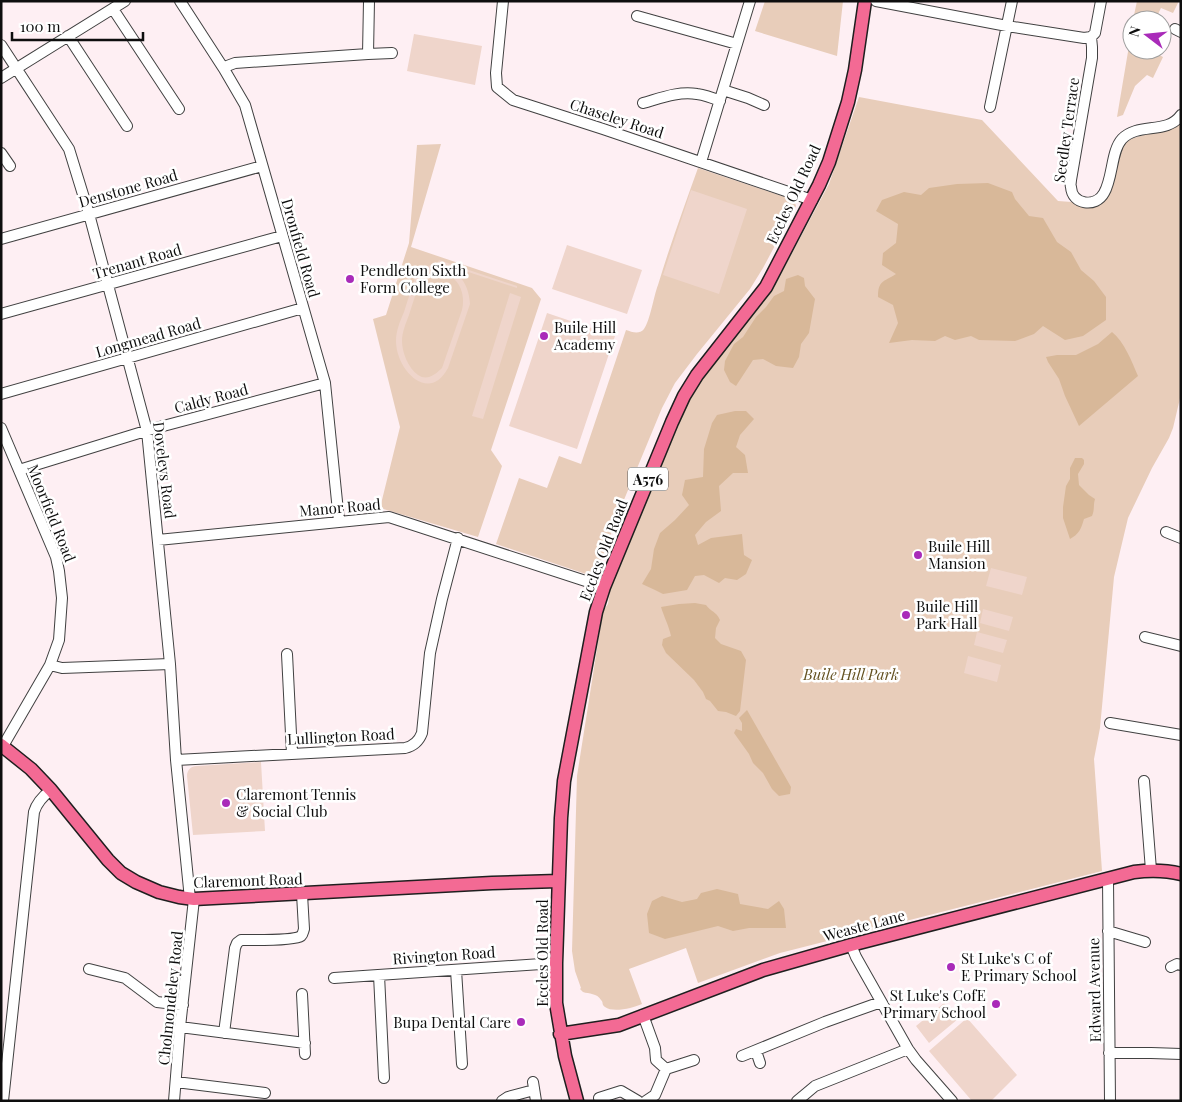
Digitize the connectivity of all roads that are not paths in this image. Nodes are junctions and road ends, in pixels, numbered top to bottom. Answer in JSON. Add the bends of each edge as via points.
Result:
{"nodes":[{"id":1,"x":125,"y":1,"type":"edge"},
{"id":2,"x":180,"y":1,"type":"edge"},
{"id":3,"x":369,"y":1,"type":"edge"},
{"id":4,"x":502,"y":1,"type":"edge"},
{"id":5,"x":750,"y":1,"type":"edge"},
{"id":6,"x":865,"y":1,"type":"edge"},
{"id":7,"x":876,"y":1,"type":"edge"},
{"id":8,"x":1012,"y":1,"type":"edge"},
{"id":9,"x":1101,"y":1,"type":"edge"},
{"id":10,"x":113,"y":9,"type":"junction"},
{"id":11,"x":637,"y":16,"type":"dead end"},
{"id":12,"x":1007,"y":26,"type":"junction"},
{"id":13,"x":68,"y":36,"type":"junction"},
{"id":14,"x":1091,"y":37,"type":"junction"},
{"id":15,"x":1,"y":44,"type":"edge"},
{"id":16,"x":737,"y":44,"type":"junction"},
{"id":17,"x":392,"y":53,"type":"dead end"},
{"id":18,"x":368,"y":54,"type":"junction"},
{"id":19,"x":16,"y":68,"type":"junction"},
{"id":20,"x":224,"y":69,"type":"junction"},
{"id":21,"x":1,"y":78,"type":"edge"},
{"id":22,"x":722,"y":95,"type":"junction"},
{"id":23,"x":643,"y":103,"type":"dead end"},
{"id":24,"x":764,"y":105,"type":"dead end"},
{"id":25,"x":990,"y":107,"type":"dead end"},
{"id":26,"x":179,"y":109,"type":"dead end"},
{"id":27,"x":1181,"y":115,"type":"edge"},
{"id":28,"x":127,"y":126,"type":"dead end"},
{"id":29,"x":1,"y":153,"type":"edge"},
{"id":30,"x":701,"y":162,"type":"junction"},
{"id":31,"x":10,"y":166,"type":"dead end"},
{"id":32,"x":262,"y":166,"type":"junction"},
{"id":33,"x":812,"y":200,"type":"junction"},
{"id":34,"x":89,"y":214,"type":"junction"},
{"id":35,"x":282,"y":236,"type":"junction"},
{"id":36,"x":1,"y":239,"type":"edge"},
{"id":37,"x":107,"y":285,"type":"junction"},
{"id":38,"x":303,"y":308,"type":"junction"},
{"id":39,"x":1,"y":314,"type":"edge"},
{"id":40,"x":127,"y":358,"type":"junction"},
{"id":41,"x":324,"y":383,"type":"junction"},
{"id":42,"x":1,"y":394,"type":"edge"},
{"id":43,"x":1,"y":428,"type":"edge"},
{"id":44,"x":147,"y":431,"type":"junction"},
{"id":45,"x":5,"y":450,"type":"edge"},
{"id":46,"x":19,"y":470,"type":"junction"},
{"id":47,"x":339,"y":521,"type":"junction"},
{"id":48,"x":1166,"y":532,"type":"dead end"},
{"id":49,"x":458,"y":538,"type":"junction"},
{"id":50,"x":1181,"y":538,"type":"edge"},
{"id":51,"x":158,"y":540,"type":"junction"},
{"id":52,"x":604,"y":587,"type":"junction"},
{"id":53,"x":1146,"y":637,"type":"dead end"},
{"id":54,"x":1181,"y":646,"type":"edge"},
{"id":55,"x":287,"y":654,"type":"dead end"},
{"id":56,"x":170,"y":664,"type":"junction"},
{"id":57,"x":50,"y":665,"type":"junction"},
{"id":58,"x":1110,"y":723,"type":"dead end"},
{"id":59,"x":1181,"y":735,"type":"edge"},
{"id":60,"x":2,"y":746,"type":"edge"},
{"id":61,"x":292,"y":754,"type":"junction"},
{"id":62,"x":176,"y":760,"type":"junction"},
{"id":63,"x":1144,"y":781,"type":"dead end"},
{"id":64,"x":51,"y":790,"type":"junction"},
{"id":65,"x":1151,"y":870,"type":"junction"},
{"id":66,"x":1181,"y":874,"type":"edge"},
{"id":67,"x":1108,"y":879,"type":"junction"},
{"id":68,"x":558,"y":881,"type":"junction"},
{"id":69,"x":302,"y":894,"type":"junction"},
{"id":70,"x":192,"y":899,"type":"junction"},
{"id":71,"x":1108,"y":931,"type":"junction"},
{"id":72,"x":1144,"y":942,"type":"dead end"},
{"id":73,"x":851,"y":945,"type":"junction"},
{"id":74,"x":556,"y":964,"type":"junction"},
{"id":75,"x":89,"y":969,"type":"dead end"},
{"id":76,"x":456,"y":970,"type":"junction"},
{"id":77,"x":379,"y":975,"type":"junction"},
{"id":78,"x":334,"y":978,"type":"dead end"},
{"id":79,"x":302,"y":994,"type":"dead end"},
{"id":80,"x":881,"y":1002,"type":"junction"},
{"id":81,"x":184,"y":1005,"type":"junction"},
{"id":82,"x":643,"y":1015,"type":"junction"},
{"id":83,"x":180,"y":1027,"type":"junction"},
{"id":84,"x":224,"y":1033,"type":"junction"},
{"id":85,"x":560,"y":1034,"type":"junction"},
{"id":86,"x":304,"y":1043,"type":"junction"},
{"id":87,"x":908,"y":1049,"type":"junction"},
{"id":88,"x":756,"y":1051,"type":"junction"},
{"id":89,"x":1110,"y":1053,"type":"junction"},
{"id":90,"x":305,"y":1054,"type":"dead end"},
{"id":91,"x":1181,"y":1054,"type":"edge"},
{"id":92,"x":742,"y":1056,"type":"dead end"},
{"id":93,"x":694,"y":1060,"type":"dead end"},
{"id":94,"x":760,"y":1063,"type":"dead end"},
{"id":95,"x":462,"y":1064,"type":"dead end"},
{"id":96,"x":666,"y":1069,"type":"junction"},
{"id":97,"x":3,"y":1077,"type":"edge"},
{"id":98,"x":384,"y":1078,"type":"dead end"},
{"id":99,"x":176,"y":1082,"type":"junction"},
{"id":100,"x":265,"y":1093,"type":"dead end"},
{"id":101,"x":599,"y":1098,"type":"dead end"},
{"id":102,"x":3,"y":1101,"type":"edge"},
{"id":103,"x":174,"y":1101,"type":"edge"},
{"id":104,"x":502,"y":1101,"type":"edge"},
{"id":105,"x":536,"y":1101,"type":"edge"},
{"id":106,"x":577,"y":1101,"type":"edge"},
{"id":107,"x":638,"y":1101,"type":"edge"},
{"id":108,"x":646,"y":1101,"type":"edge"},
{"id":109,"x":797,"y":1101,"type":"edge"},
{"id":110,"x":952,"y":1101,"type":"edge"},
{"id":111,"x":1110,"y":1101,"type":"edge"}],
"edges":[{"from":1,"to":10,"type":"street"},
{"from":2,"to":20,"type":"street","name":"Dronfield Road"},
{"from":3,"to":18,"type":"street"},
{"from":4,"to":30,"type":"street","name":"Chaseley Road","via":[[497,87],[513,100]]},
{"from":5,"to":16,"type":"street"},
{"from":6,"to":33,"type":"main road","name":"Eccles Old Road","number":"A576","via":[[848,102],[829,162]]},
{"from":7,"to":12,"type":"street"},
{"from":8,"to":12,"type":"street"},
{"from":9,"to":14,"type":"street","name":"Seedley Terrace","via":[[1095,33]]},
{"from":10,"to":13,"type":"street"},
{"from":10,"to":26,"type":"street"},
{"from":11,"to":16,"type":"street"},
{"from":12,"to":14,"type":"street"},
{"from":12,"to":25,"type":"street"},
{"from":13,"to":19,"type":"street"},
{"from":13,"to":28,"type":"street"},
{"from":14,"to":27,"type":"street","name":"Seedley Terrace","via":[[1092,58],[1070,188],[1073,196],[1081,202],[1098,201],[1104,194],[1123,138],[1136,130],[1173,123]]},
{"from":15,"to":19,"type":"street","name":"Doveleys Road"},
{"from":16,"to":22,"type":"street"},
{"from":17,"to":18,"type":"street"},
{"from":18,"to":20,"type":"street","via":[[235,63]]},
{"from":19,"to":21,"type":"street"},
{"from":19,"to":34,"type":"street","name":"Doveleys Road","via":[[69,149]]},
{"from":20,"to":32,"type":"street","name":"Dronfield Road","via":[[245,106]]},
{"from":22,"to":23,"type":"street","via":[[677,93]]},
{"from":22,"to":24,"type":"street","via":[[748,98]]},
{"from":22,"to":30,"type":"street"},
{"from":29,"to":31,"type":"street"},
{"from":30,"to":33,"type":"street","name":"Chaseley Road"},
{"from":32,"to":34,"type":"street","name":"Denstone Road"},
{"from":32,"to":35,"type":"street","name":"Dronfield Road"},
{"from":33,"to":52,"type":"main road","name":"Eccles Old Road","number":"A576","via":[[766,287],[684,396]]},
{"from":34,"to":36,"type":"street","name":"Denstone Road"},
{"from":34,"to":37,"type":"street","name":"Doveleys Road"},
{"from":35,"to":37,"type":"street","name":"Trenant Road"},
{"from":35,"to":38,"type":"street","name":"Dronfield Road"},
{"from":37,"to":39,"type":"street","name":"Trenant Road"},
{"from":37,"to":40,"type":"street","name":"Doveleys Road"},
{"from":38,"to":40,"type":"street","name":"Longmead Road"},
{"from":38,"to":41,"type":"street","name":"Dronfield Road"},
{"from":40,"to":42,"type":"street","name":"Longmead Road"},
{"from":40,"to":44,"type":"street","name":"Doveleys Road"},
{"from":41,"to":44,"type":"street","name":"Caldy Road"},
{"from":41,"to":47,"type":"street","name":"Dronfield Road"},
{"from":43,"to":45,"type":"street","name":"Moorfield Road"},
{"from":44,"to":46,"type":"street","name":"Caldy Road"},
{"from":44,"to":51,"type":"street","name":"Doveleys Road"},
{"from":45,"to":46,"type":"street","name":"Moorfield Road"},
{"from":46,"to":57,"type":"street","name":"Moorfield Road","via":[[59,571],[62,598],[59,640]]},
{"from":47,"to":49,"type":"street","name":"Manor Road","via":[[389,517]]},
{"from":47,"to":51,"type":"street","name":"Manor Road"},
{"from":48,"to":50,"type":"street"},
{"from":49,"to":52,"type":"street","name":"Manor Road"},
{"from":49,"to":61,"type":"street","name":"Lullington Road","via":[[434,635],[423,728],[418,742],[405,748]]},
{"from":51,"to":56,"type":"street","name":"Doveleys Road"},
{"from":52,"to":68,"type":"main road","name":"Eccles Old Road","number":"A576","via":[[592,629],[564,781]]},
{"from":53,"to":54,"type":"street"},
{"from":55,"to":61,"type":"street"},
{"from":56,"to":57,"type":"street","via":[[62,668]]},
{"from":56,"to":62,"type":"street","name":"Doveleys Road"},
{"from":57,"to":60,"type":"street","name":"Moorfield Road"},
{"from":58,"to":59,"type":"street"},
{"from":60,"to":64,"type":"main road","name":"Claremont Road"},
{"from":61,"to":62,"type":"street","name":"Lullington Road"},
{"from":62,"to":70,"type":"street","name":"Doveleys Road"},
{"from":63,"to":65,"type":"street"},
{"from":64,"to":70,"type":"main road","name":"Claremont Road","via":[[121,873],[153,890]]},
{"from":64,"to":97,"type":"street","via":[[41,798],[34,812]]},
{"from":65,"to":66,"type":"main road","name":"Weaste Lane"},
{"from":65,"to":67,"type":"main road","name":"Weaste Lane"},
{"from":67,"to":71,"type":"street","name":"Edward Avenue"},
{"from":67,"to":73,"type":"main road","name":"Weaste Lane"},
{"from":68,"to":69,"type":"main road","name":"Claremont Road"},
{"from":68,"to":74,"type":"main road","name":"Eccles Old Road","number":"A576"},
{"from":69,"to":70,"type":"main road","name":"Claremont Road"},
{"from":69,"to":84,"type":"street","via":[[302,934],[237,943]]},
{"from":70,"to":81,"type":"street","name":"Cholmondeley Road"},
{"from":71,"to":72,"type":"street"},
{"from":71,"to":89,"type":"street","name":"Edward Avenue"},
{"from":73,"to":80,"type":"street"},
{"from":73,"to":82,"type":"main road","name":"Weaste Lane","via":[[763,970]]},
{"from":74,"to":76,"type":"street","name":"Rivington Road"},
{"from":74,"to":85,"type":"main road","name":"Eccles Old Road","number":"A576"},
{"from":75,"to":81,"type":"street","via":[[125,978],[157,1002]]},
{"from":76,"to":77,"type":"street","name":"Rivington Road"},
{"from":76,"to":95,"type":"street"},
{"from":77,"to":78,"type":"street","name":"Rivington Road"},
{"from":77,"to":98,"type":"street"},
{"from":79,"to":86,"type":"street"},
{"from":80,"to":87,"type":"street"},
{"from":80,"to":88,"type":"street"},
{"from":81,"to":83,"type":"street","name":"Cholmondeley Road"},
{"from":82,"to":85,"type":"main road","name":"Weaste Lane","via":[[619,1025]]},
{"from":82,"to":96,"type":"street","via":[[656,1060]]},
{"from":83,"to":84,"type":"street"},
{"from":83,"to":99,"type":"street","name":"Cholmondeley Road"},
{"from":84,"to":86,"type":"street"},
{"from":85,"to":106,"type":"main road","name":"Eccles Old Road","number":"A576"},
{"from":86,"to":90,"type":"street"},
{"from":87,"to":109,"type":"street","via":[[816,1086]]},
{"from":87,"to":110,"type":"street"},
{"from":88,"to":92,"type":"street"},
{"from":88,"to":94,"type":"street"},
{"from":89,"to":91,"type":"street"},
{"from":89,"to":111,"type":"street","name":"Edward Avenue"},
{"from":93,"to":96,"type":"street"},
{"from":96,"to":108,"type":"street","via":[[655,1095]]},
{"from":97,"to":102,"type":"street"},
{"from":99,"to":100,"type":"street"},
{"from":99,"to":103,"type":"street","name":"Cholmondeley Road"},
{"from":101,"to":107,"type":"street","via":[[621,1091]]},
{"from":104,"to":105,"type":"street","via":[[533,1086]]}]}
